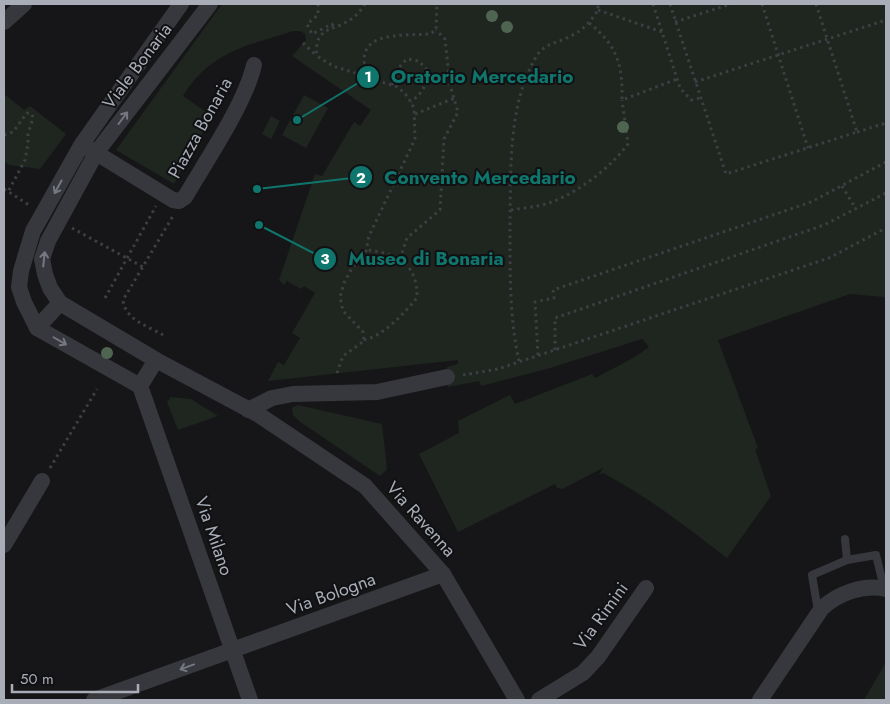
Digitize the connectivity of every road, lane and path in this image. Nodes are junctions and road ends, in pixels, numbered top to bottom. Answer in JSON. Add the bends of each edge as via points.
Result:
{"nodes":[{"id":1,"x":24,"y":4,"type":"edge"},
{"id":2,"x":181,"y":4,"type":"edge"},
{"id":3,"x":210,"y":4,"type":"edge"},
{"id":4,"x":318,"y":4,"type":"edge"},
{"id":5,"x":365,"y":4,"type":"edge"},
{"id":6,"x":437,"y":4,"type":"edge"},
{"id":7,"x":598,"y":4,"type":"edge"},
{"id":8,"x":653,"y":4,"type":"edge"},
{"id":9,"x":671,"y":4,"type":"edge"},
{"id":10,"x":731,"y":4,"type":"edge"},
{"id":11,"x":762,"y":4,"type":"edge"},
{"id":12,"x":816,"y":4,"type":"edge"},
{"id":13,"x":598,"y":10,"type":"junction"},
{"id":14,"x":886,"y":20,"type":"edge"},
{"id":15,"x":4,"y":22,"type":"edge"},
{"id":16,"x":675,"y":22,"type":"junction"},
{"id":17,"x":589,"y":23,"type":"junction"},
{"id":18,"x":334,"y":27,"type":"junction"},
{"id":19,"x":436,"y":30,"type":"junction"},
{"id":20,"x":662,"y":32,"type":"junction"},
{"id":21,"x":827,"y":40,"type":"junction"},
{"id":22,"x":303,"y":43,"type":"dead end"},
{"id":23,"x":317,"y":56,"type":"junction"},
{"id":24,"x":778,"y":56,"type":"junction"},
{"id":25,"x":254,"y":65,"type":"dead end"},
{"id":26,"x":368,"y":78,"type":"junction"},
{"id":27,"x":677,"y":79,"type":"junction"},
{"id":28,"x":695,"y":82,"type":"junction"},
{"id":29,"x":392,"y":85,"type":"junction"},
{"id":30,"x":455,"y":98,"type":"junction"},
{"id":31,"x":700,"y":98,"type":"junction"},
{"id":32,"x":622,"y":100,"type":"junction"},
{"id":33,"x":411,"y":102,"type":"junction"},
{"id":34,"x":415,"y":114,"type":"junction"},
{"id":35,"x":886,"y":123,"type":"edge"},
{"id":36,"x":857,"y":132,"type":"junction"},
{"id":37,"x":4,"y":135,"type":"edge"},
{"id":38,"x":82,"y":144,"type":"junction"},
{"id":39,"x":808,"y":148,"type":"junction"},
{"id":40,"x":96,"y":153,"type":"junction"},
{"id":41,"x":886,"y":162,"type":"edge"},
{"id":42,"x":842,"y":186,"type":"junction"},
{"id":43,"x":4,"y":189,"type":"edge"},
{"id":44,"x":8,"y":192,"type":"junction"},
{"id":45,"x":886,"y":193,"type":"edge"},
{"id":46,"x":156,"y":205,"type":"dead end"},
{"id":47,"x":36,"y":209,"type":"dead end"},
{"id":48,"x":856,"y":209,"type":"junction"},
{"id":49,"x":511,"y":210,"type":"junction"},
{"id":50,"x":174,"y":215,"type":"dead end"},
{"id":51,"x":71,"y":227,"type":"dead end"},
{"id":52,"x":886,"y":228,"type":"edge"},
{"id":53,"x":366,"y":250,"type":"junction"},
{"id":54,"x":127,"y":258,"type":"junction"},
{"id":55,"x":400,"y":259,"type":"junction"},
{"id":56,"x":143,"y":267,"type":"junction"},
{"id":57,"x":105,"y":298,"type":"dead end"},
{"id":58,"x":60,"y":303,"type":"junction"},
{"id":59,"x":124,"y":309,"type":"junction"},
{"id":60,"x":120,"y":314,"type":"dead end"},
{"id":61,"x":37,"y":328,"type":"junction"},
{"id":62,"x":163,"y":335,"type":"dead end"},
{"id":63,"x":364,"y":340,"type":"junction"},
{"id":64,"x":555,"y":350,"type":"junction"},
{"id":65,"x":538,"y":355,"type":"junction"},
{"id":66,"x":156,"y":360,"type":"junction"},
{"id":67,"x":519,"y":362,"type":"junction"},
{"id":68,"x":337,"y":373,"type":"dead end"},
{"id":69,"x":448,"y":377,"type":"joint"},
{"id":70,"x":140,"y":386,"type":"junction"},
{"id":71,"x":97,"y":389,"type":"dead end"},
{"id":72,"x":248,"y":410,"type":"junction"},
{"id":73,"x":42,"y":481,"type":"joint"},
{"id":74,"x":845,"y":539,"type":"dead end"},
{"id":75,"x":4,"y":545,"type":"edge"},
{"id":76,"x":847,"y":560,"type":"junction"},
{"id":77,"x":443,"y":574,"type":"junction"},
{"id":78,"x":646,"y":588,"type":"dead end"},
{"id":79,"x":885,"y":588,"type":"edge"},
{"id":80,"x":818,"y":612,"type":"junction"},
{"id":81,"x":233,"y":651,"type":"junction"},
{"id":82,"x":94,"y":700,"type":"edge"},
{"id":83,"x":250,"y":700,"type":"edge"},
{"id":84,"x":517,"y":700,"type":"edge"},
{"id":85,"x":539,"y":700,"type":"edge"},
{"id":86,"x":760,"y":700,"type":"edge"}],
"edges":[{"from":1,"to":15,"type":"street"},
{"from":2,"to":38,"type":"street","name":"Viale Bonaria"},
{"from":40,"to":3,"type":"street","name":"Viale Bonaria","one_way":true},
{"from":4,"to":18,"type":"path","via":[[318,15],[307,24],[308,29],[312,34],[332,24]]},
{"from":5,"to":18,"type":"path","via":[[354,17]]},
{"from":6,"to":19,"type":"path"},
{"from":7,"to":13,"type":"path"},
{"from":8,"to":20,"type":"path"},
{"from":9,"to":16,"type":"path"},
{"from":10,"to":16,"type":"path"},
{"from":11,"to":24,"type":"path"},
{"from":12,"to":21,"type":"path"},
{"from":13,"to":17,"type":"path"},
{"from":13,"to":20,"type":"path"},
{"from":14,"to":21,"type":"path"},
{"from":16,"to":28,"type":"path"},
{"from":17,"to":32,"type":"path","via":[[606,40],[618,59],[622,69]]},
{"from":17,"to":49,"type":"path","via":[[571,36],[544,47],[536,56],[516,116]]},
{"from":18,"to":23,"type":"path","via":[[320,36],[316,45]]},
{"from":19,"to":26,"type":"path","via":[[430,34],[385,36],[375,40],[368,46],[364,58]]},
{"from":19,"to":30,"type":"path","via":[[444,40]]},
{"from":20,"to":27,"type":"path"},
{"from":21,"to":24,"type":"path"},
{"from":21,"to":36,"type":"path"},
{"from":22,"to":23,"type":"path"},
{"from":23,"to":26,"type":"path","via":[[333,66]]},
{"from":24,"to":28,"type":"path"},
{"from":24,"to":39,"type":"path"},
{"from":25,"to":40,"type":"street","name":"Piazza Bonaria","via":[[241,98],[185,197],[172,200]]},
{"from":26,"to":29,"type":"path"},
{"from":27,"to":31,"type":"path","via":[[686,96],[691,100]]},
{"from":27,"to":32,"type":"path"},
{"from":28,"to":31,"type":"path"},
{"from":29,"to":33,"type":"path","via":[[398,87]]},
{"from":29,"to":33,"type":"path","via":[[407,59],[419,61],[426,69],[426,85]]},
{"from":30,"to":34,"type":"path"},
{"from":30,"to":55,"type":"path","via":[[458,112],[444,139],[440,210],[407,238]]},
{"from":31,"to":39,"type":"path","via":[[726,174]]},
{"from":32,"to":49,"type":"path","via":[[628,144],[620,154],[568,194],[548,203]]},
{"from":33,"to":34,"type":"path"},
{"from":34,"to":53,"type":"path","via":[[415,139],[373,227]]},
{"from":35,"to":36,"type":"path"},
{"from":36,"to":39,"type":"path"},
{"from":37,"to":44,"type":"path","via":[[13,132],[27,113],[32,114],[25,160]]},
{"from":38,"to":40,"type":"street"},
{"from":38,"to":61,"type":"street","name":"Viale Bonaria","one_way":true,"via":[[32,232],[24,259],[19,287]]},
{"from":58,"to":40,"type":"street","name":"Viale Bonaria","one_way":true,"via":[[50,288],[42,259],[48,241]]},
{"from":41,"to":42,"type":"path"},
{"from":42,"to":48,"type":"path"},
{"from":42,"to":65,"type":"path","via":[[811,202],[553,290],[554,298],[536,302]]},
{"from":43,"to":44,"type":"path"},
{"from":44,"to":47,"type":"path"},
{"from":45,"to":48,"type":"path"},
{"from":46,"to":54,"type":"path"},
{"from":48,"to":64,"type":"path","via":[[796,235],[555,318]]},
{"from":49,"to":67,"type":"path","via":[[510,275]]},
{"from":50,"to":56,"type":"path"},
{"from":51,"to":54,"type":"path"},
{"from":52,"to":64,"type":"path","via":[[828,258]]},
{"from":53,"to":55,"type":"path"},
{"from":53,"to":63,"type":"path","via":[[365,256],[353,266],[340,297],[343,311],[363,332]]},
{"from":54,"to":56,"type":"path"},
{"from":54,"to":57,"type":"path"},
{"from":55,"to":63,"type":"path","via":[[413,275],[417,298],[386,329],[374,338]]},
{"from":56,"to":59,"type":"path","via":[[123,300]]},
{"from":58,"to":61,"type":"street"},
{"from":58,"to":66,"type":"street"},
{"from":59,"to":60,"type":"path"},
{"from":59,"to":62,"type":"path","via":[[129,316]]},
{"from":61,"to":70,"type":"street","one_way":true},
{"from":63,"to":68,"type":"path","via":[[343,356]]},
{"from":64,"to":65,"type":"path"},
{"from":65,"to":67,"type":"path"},
{"from":66,"to":70,"type":"street"},
{"from":66,"to":72,"type":"street","name":"Via Ravenna"},
{"from":67,"to":69,"type":"path","via":[[498,369]]},
{"from":69,"to":72,"type":"street","via":[[377,392],[293,394],[272,398]]},
{"from":70,"to":81,"type":"street","name":"Via Milano"},
{"from":71,"to":73,"type":"path"},
{"from":72,"to":77,"type":"street","name":"Via Ravenna","via":[[365,486]]},
{"from":73,"to":75,"type":"street"},
{"from":74,"to":76,"type":"lane"},
{"from":76,"to":79,"type":"lane","via":[[876,555]]},
{"from":76,"to":80,"type":"lane","via":[[812,575]]},
{"from":77,"to":81,"type":"street","name":"Via Bologna"},
{"from":77,"to":84,"type":"street","name":"Via Ravenna"},
{"from":78,"to":85,"type":"street","name":"Via Rimini","via":[[598,657],[582,673]]},
{"from":79,"to":80,"type":"street","via":[[856,590],[831,600]]},
{"from":80,"to":86,"type":"street"},
{"from":81,"to":82,"type":"street","name":"Via Bologna","one_way":true},
{"from":81,"to":83,"type":"street","name":"Via Milano"}]}
